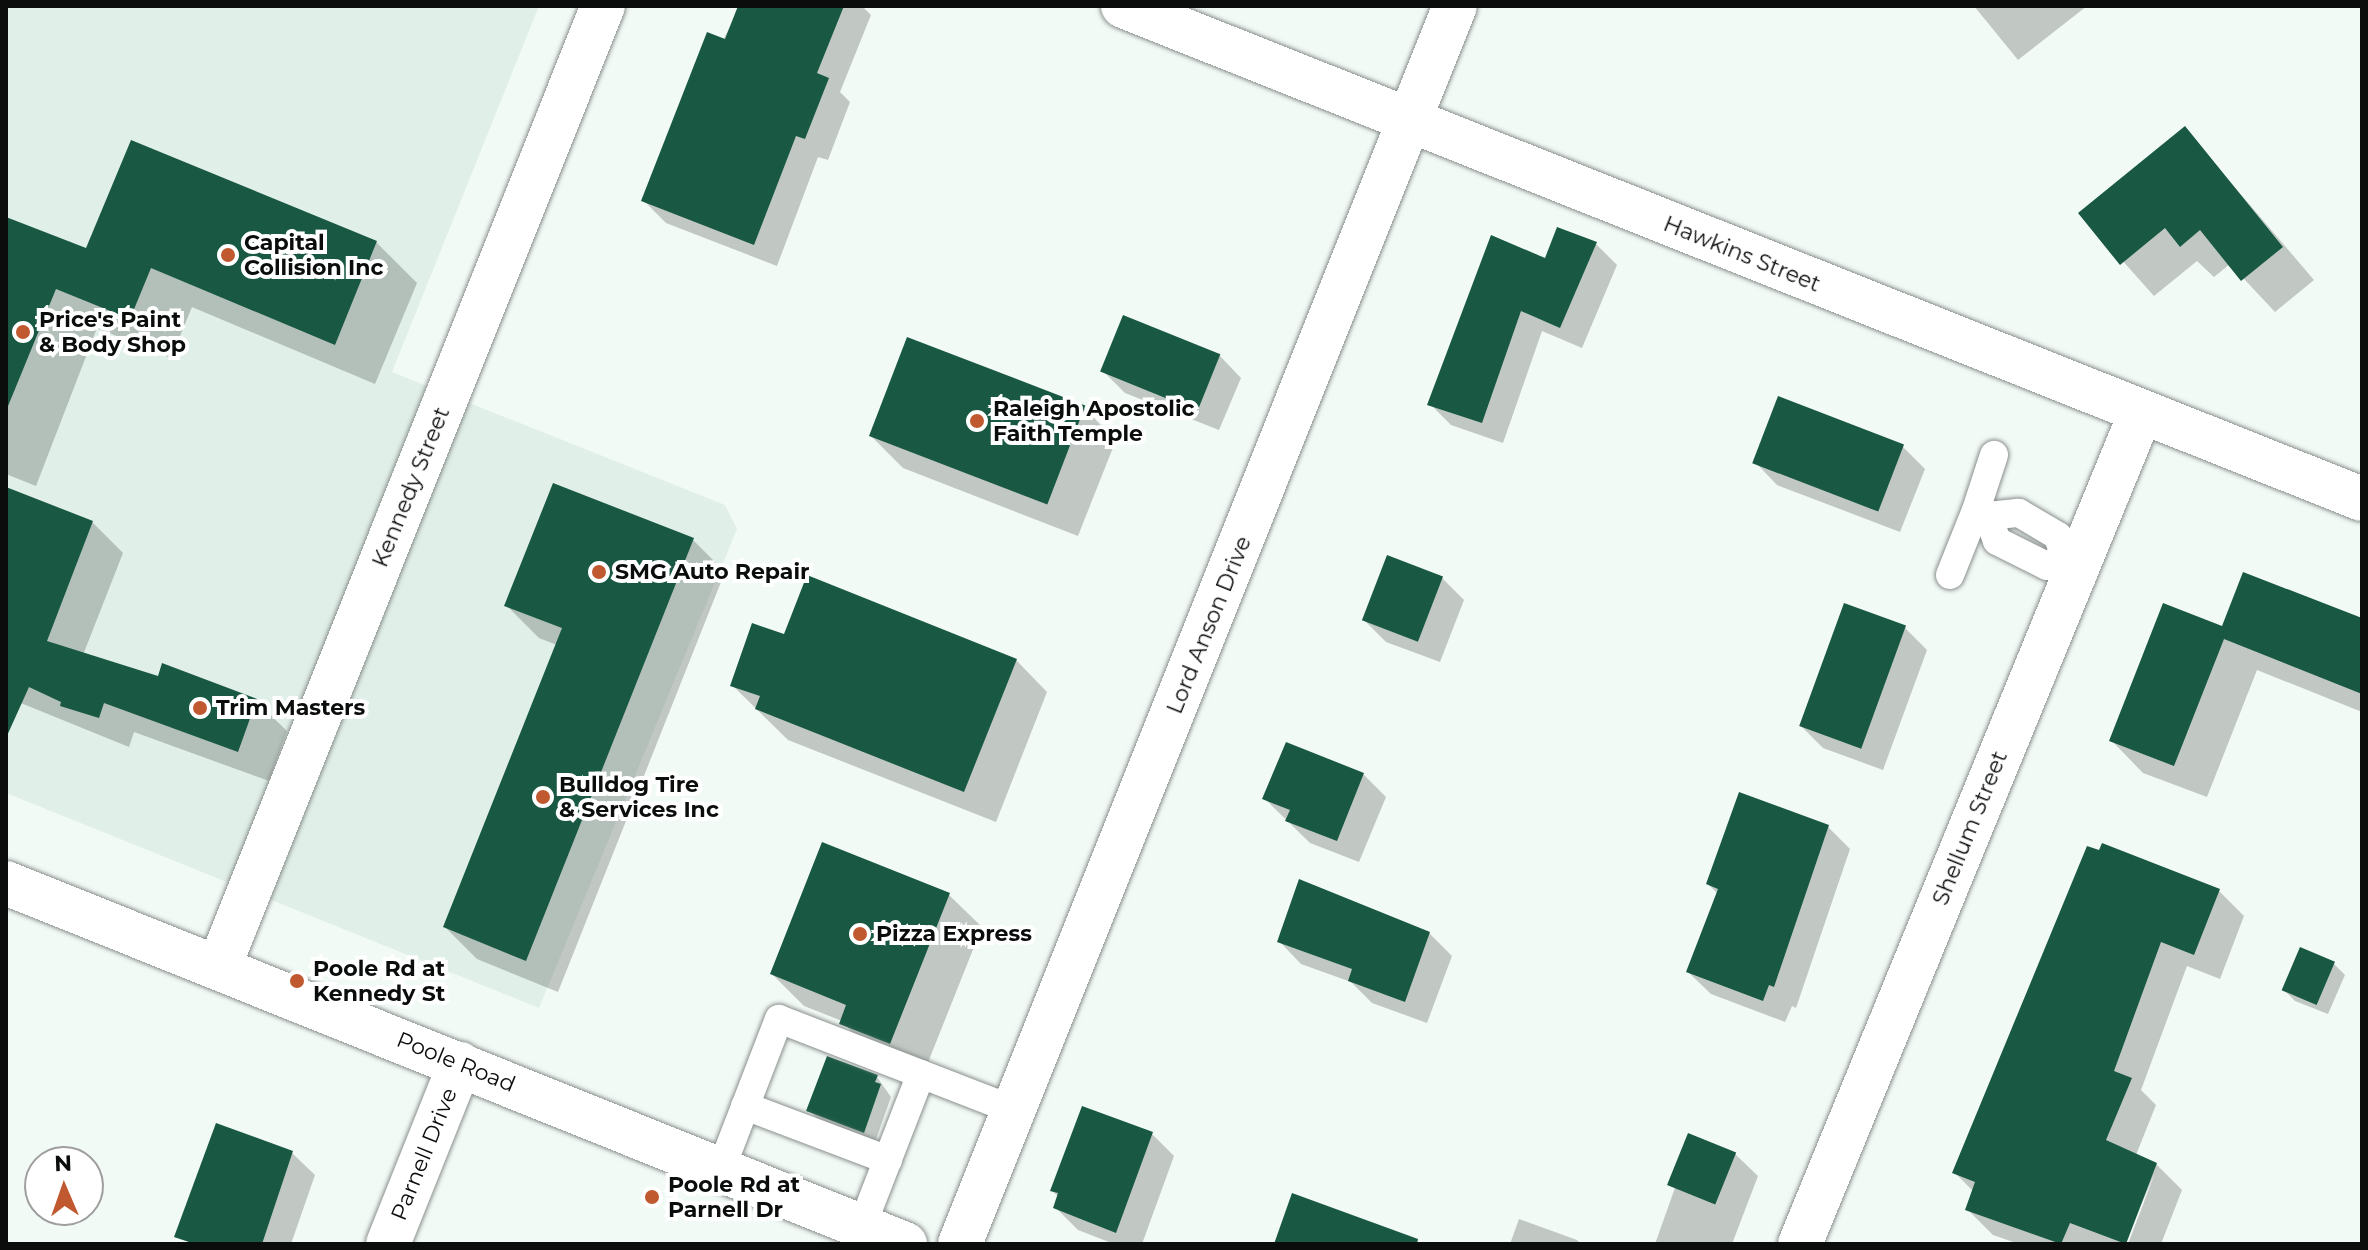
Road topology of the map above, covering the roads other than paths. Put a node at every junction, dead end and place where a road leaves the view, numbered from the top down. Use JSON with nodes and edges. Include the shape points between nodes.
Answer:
{"nodes":[{"id":1,"x":603,"y":6,"type":"edge"},
{"id":2,"x":1123,"y":6,"type":"edge"},
{"id":3,"x":1455,"y":6,"type":"edge"},
{"id":4,"x":1411,"y":122,"type":"junction"},
{"id":5,"x":2141,"y":412,"type":"junction"},
{"id":6,"x":1994,"y":455,"type":"dead end"},
{"id":7,"x":2362,"y":499,"type":"edge"},
{"id":8,"x":1982,"y":513,"type":"junction"},
{"id":9,"x":2071,"y":561,"type":"junction"},
{"id":10,"x":1950,"y":575,"type":"dead end"},
{"id":11,"x":6,"y":883,"type":"edge"},
{"id":12,"x":219,"y":967,"type":"junction"},
{"id":13,"x":460,"y":1064,"type":"junction"},
{"id":14,"x":921,"y":1074,"type":"junction"},
{"id":15,"x":745,"y":1106,"type":"junction"},
{"id":16,"x":1014,"y":1110,"type":"junction"},
{"id":17,"x":888,"y":1160,"type":"junction"},
{"id":18,"x":721,"y":1169,"type":"junction"},
{"id":19,"x":862,"y":1226,"type":"junction"},
{"id":20,"x":388,"y":1244,"type":"edge"},
{"id":21,"x":905,"y":1244,"type":"edge"},
{"id":22,"x":960,"y":1244,"type":"edge"},
{"id":23,"x":1800,"y":1244,"type":"edge"}],
"edges":[{"from":1,"to":12,"type":"street","name":"Kennedy Street"},
{"from":2,"to":4,"type":"street","name":"Hawkins Street"},
{"from":3,"to":4,"type":"street","name":"Lord Anson Drive"},
{"from":4,"to":5,"type":"street","name":"Hawkins Street"},
{"from":4,"to":16,"type":"street","name":"Lord Anson Drive"},
{"from":5,"to":7,"type":"street","name":"Hawkins Street"},
{"from":5,"to":9,"type":"street","name":"Shellum Street"},
{"from":6,"to":8,"type":"lane"},
{"from":8,"to":9,"type":"lane","via":[[2019,513],[2058,536]]},
{"from":8,"to":10,"type":"lane"},
{"from":9,"to":23,"type":"street","name":"Shellum Street"},
{"from":11,"to":12,"type":"street","name":"Poole Road"},
{"from":12,"to":13,"type":"street","name":"Poole Road"},
{"from":13,"to":18,"type":"street","name":"Poole Road"},
{"from":13,"to":20,"type":"street","name":"Parnell Drive"},
{"from":14,"to":15,"type":"lane","via":[[779,1019]]},
{"from":14,"to":16,"type":"lane"},
{"from":14,"to":17,"type":"lane"},
{"from":15,"to":17,"type":"lane"},
{"from":15,"to":18,"type":"lane"},
{"from":16,"to":22,"type":"street","name":"Lord Anson Drive"},
{"from":17,"to":19,"type":"lane"},
{"from":18,"to":19,"type":"street","name":"Poole Road"},
{"from":19,"to":21,"type":"street","name":"Poole Road"}]}
